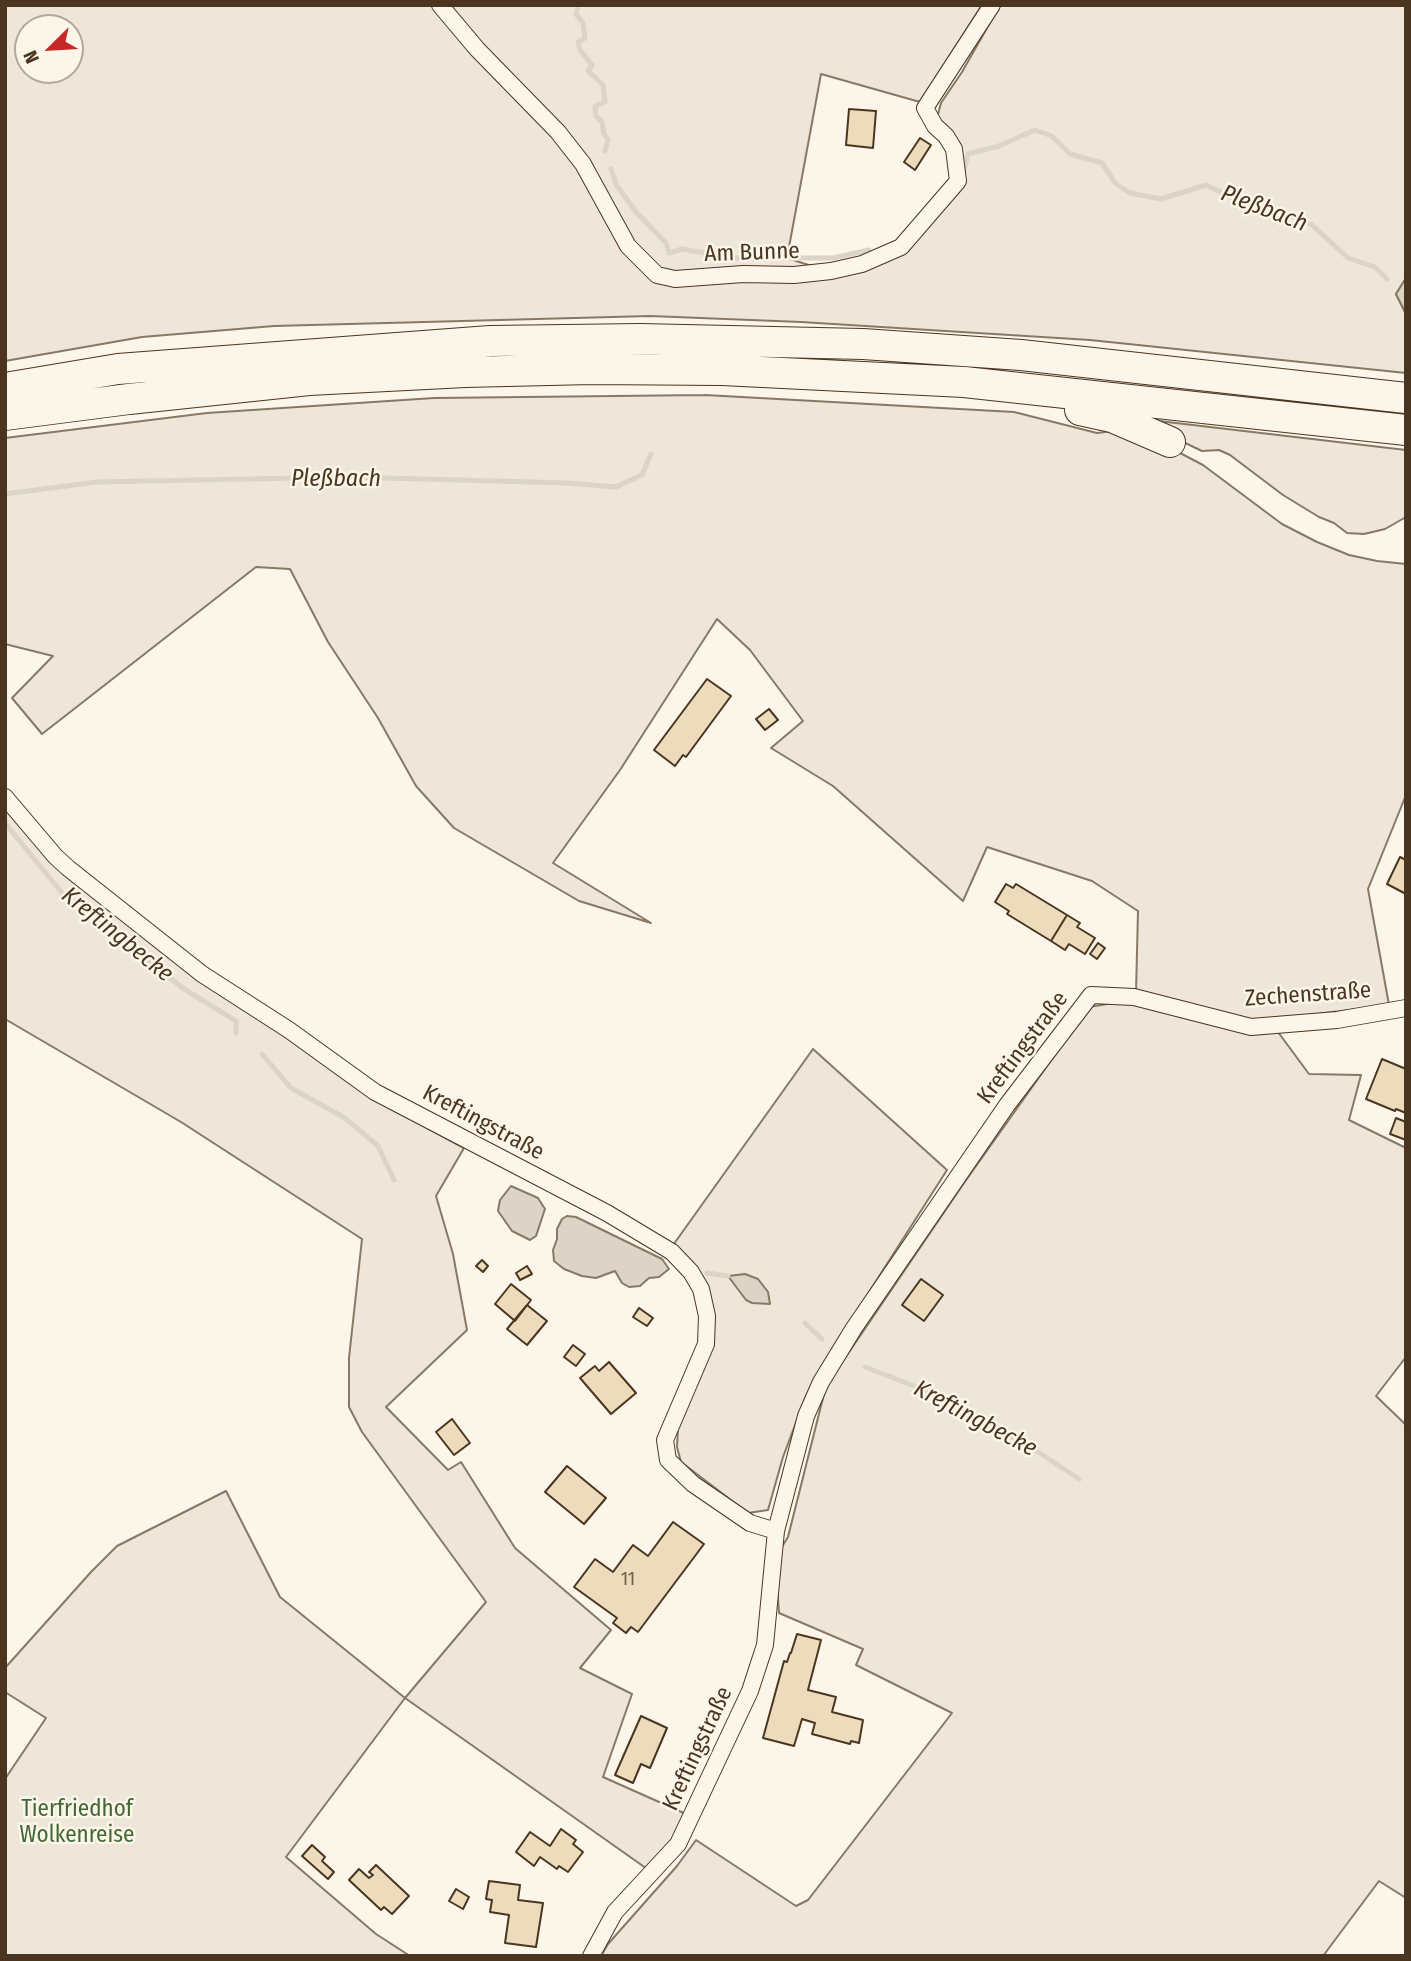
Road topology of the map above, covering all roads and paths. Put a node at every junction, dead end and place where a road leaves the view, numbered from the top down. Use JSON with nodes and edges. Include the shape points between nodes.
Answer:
{"nodes":[{"id":1,"x":440,"y":5,"type":"edge"},
{"id":2,"x":992,"y":5,"type":"edge"},
{"id":3,"x":964,"y":382,"type":"junction"},
{"id":4,"x":5,"y":388,"type":"edge"},
{"id":5,"x":1406,"y":398,"type":"edge"},
{"id":6,"x":5,"y":415,"type":"edge"},
{"id":7,"x":1406,"y":430,"type":"edge"},
{"id":8,"x":1170,"y":442,"type":"dead end"},
{"id":9,"x":5,"y":797,"type":"edge"},
{"id":10,"x":1091,"y":995,"type":"joint"},
{"id":11,"x":1406,"y":1008,"type":"edge"},
{"id":12,"x":776,"y":1531,"type":"junction"},
{"id":13,"x":591,"y":1956,"type":"edge"}],
"edges":[{"from":1,"to":2,"type":"street","name":"Am Bunne","via":[[583,164],[628,246],[657,275],[675,279],[831,271],[901,247],[958,181],[954,149],[925,107]]},
{"from":3,"to":6,"type":"highway","via":[[722,370],[466,372],[309,380]]},
{"from":3,"to":7,"type":"highway"},
{"from":3,"to":8,"type":"highway","via":[[1112,417]]},
{"from":4,"to":5,"type":"highway","via":[[118,369],[490,341],[640,339],[863,344],[1008,354]]},
{"from":9,"to":12,"type":"street","name":"Kreftingstraße","via":[[68,868],[202,974],[375,1092],[607,1213],[672,1252],[701,1289],[707,1316],[706,1344],[665,1440],[668,1460],[750,1522]]},
{"from":10,"to":11,"type":"street","name":"Zechenstraße","via":[[1134,997],[1251,1027],[1337,1020]]},
{"from":10,"to":12,"type":"street","name":"Kreftingstraße","via":[[992,1125],[821,1382],[806,1416]]},
{"from":12,"to":13,"type":"street","name":"Kreftingstraße","via":[[765,1645],[750,1691],[678,1844],[615,1912]]}]}
